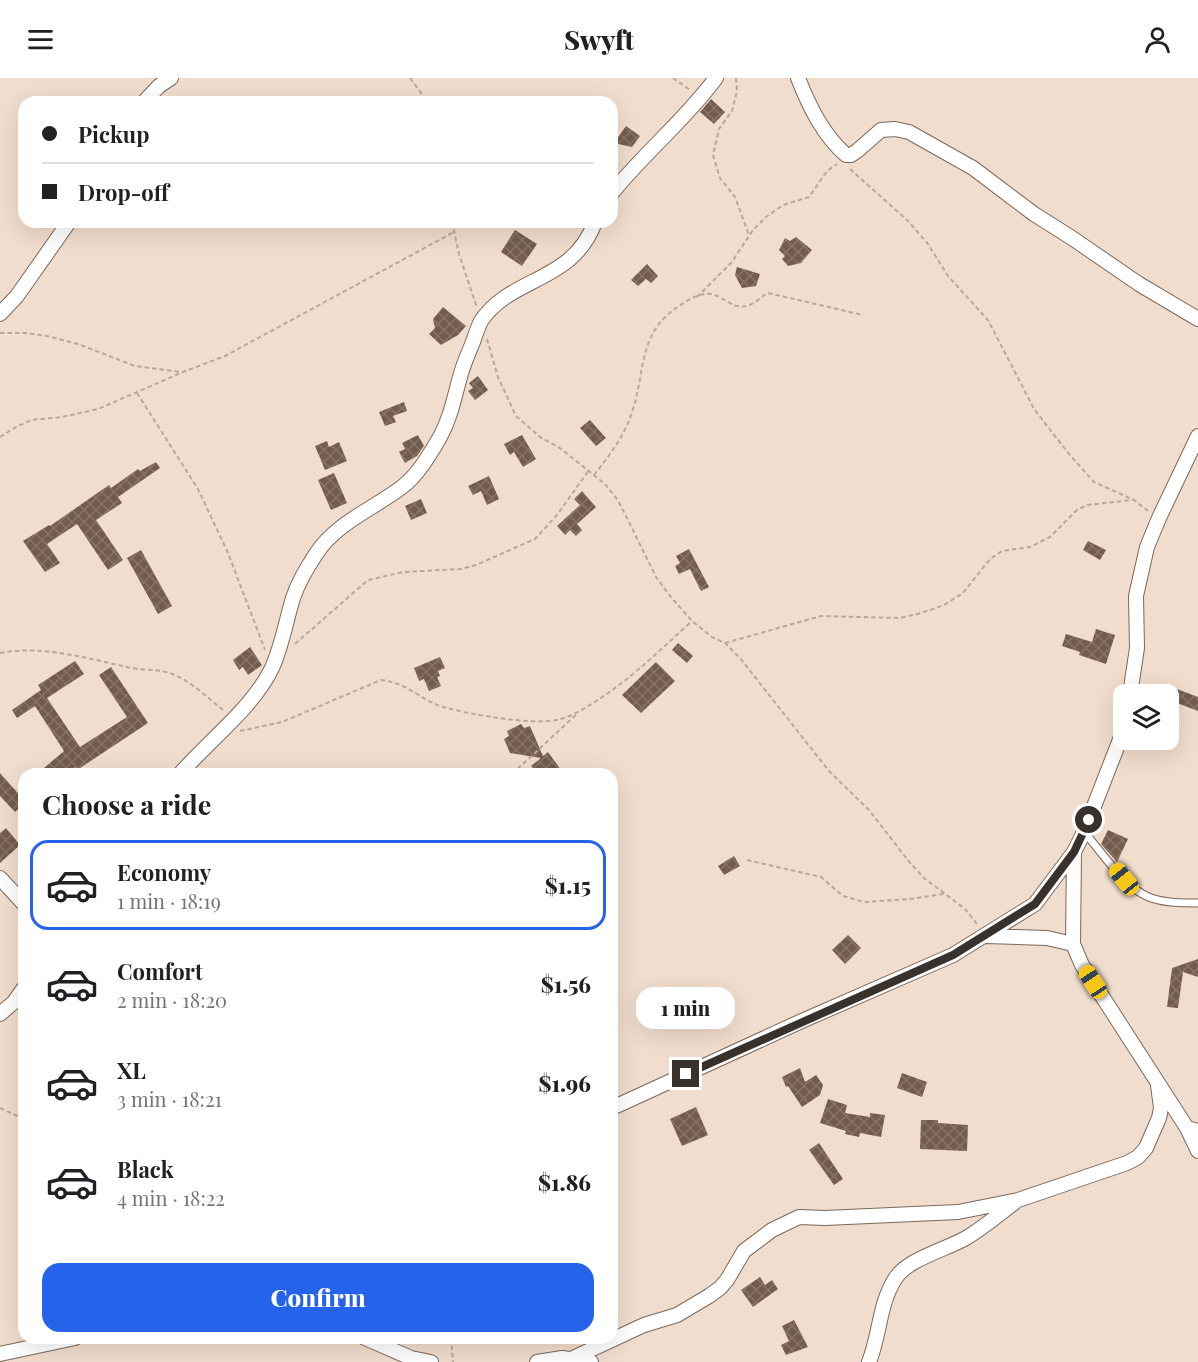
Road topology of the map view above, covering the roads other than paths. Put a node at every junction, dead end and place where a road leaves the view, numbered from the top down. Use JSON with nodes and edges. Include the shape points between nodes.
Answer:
{"nodes":[{"id":1,"x":171,"y":78,"type":"edge"},
{"id":2,"x":716,"y":78,"type":"edge"},
{"id":3,"x":798,"y":78,"type":"edge"},
{"id":4,"x":150,"y":96,"type":"edge"},
{"id":5,"x":618,"y":186,"type":"edge"},
{"id":6,"x":65,"y":228,"type":"edge"},
{"id":7,"x":592,"y":228,"type":"edge"},
{"id":8,"x":0,"y":314,"type":"edge"},
{"id":9,"x":1198,"y":320,"type":"edge"},
{"id":10,"x":1197,"y":441,"type":"edge"},
{"id":11,"x":1132,"y":684,"type":"edge"},
{"id":12,"x":1116,"y":750,"type":"edge"},
{"id":13,"x":186,"y":768,"type":"edge"},
{"id":14,"x":1084,"y":832,"type":"junction"},
{"id":15,"x":1074,"y":852,"type":"junction"},
{"id":16,"x":0,"y":878,"type":"edge"},
{"id":17,"x":18,"y":898,"type":"edge"},
{"id":18,"x":1198,"y":903,"type":"edge"},
{"id":19,"x":986,"y":936,"type":"junction"},
{"id":20,"x":1073,"y":944,"type":"junction"},
{"id":21,"x":18,"y":1005,"type":"edge"},
{"id":22,"x":0,"y":1014,"type":"edge"},
{"id":23,"x":1158,"y":1085,"type":"junction"},
{"id":24,"x":618,"y":1105,"type":"edge"},
{"id":25,"x":1193,"y":1130,"type":"edge"},
{"id":26,"x":1198,"y":1151,"type":"edge"},
{"id":27,"x":1018,"y":1200,"type":"junction"},
{"id":28,"x":618,"y":1337,"type":"edge"},
{"id":29,"x":47,"y":1344,"type":"edge"},
{"id":30,"x":379,"y":1344,"type":"edge"},
{"id":31,"x":603,"y":1344,"type":"edge"},
{"id":32,"x":0,"y":1354,"type":"edge"},
{"id":33,"x":573,"y":1358,"type":"junction"},
{"id":34,"x":431,"y":1362,"type":"edge"},
{"id":35,"x":537,"y":1362,"type":"edge"},
{"id":36,"x":591,"y":1362,"type":"edge"},
{"id":37,"x":869,"y":1362,"type":"edge"}],
"edges":[{"from":1,"to":4,"type":"street"},
{"from":2,"to":5,"type":"street"},
{"from":3,"to":9,"type":"street","via":[[820,123],[846,155],[857,151],[881,130],[909,132],[973,168],[1138,285]]},
{"from":6,"to":8,"type":"street"},
{"from":7,"to":13,"type":"street","via":[[568,262],[520,288],[481,322],[460,375],[453,410],[424,463],[404,485],[333,533],[316,554],[294,595],[272,667],[260,687]]},
{"from":10,"to":11,"type":"street","via":[[1147,547],[1136,596],[1137,648]]},
{"from":12,"to":14,"type":"street"},
{"from":14,"to":15,"type":"street"},
{"from":14,"to":18,"type":"lane","via":[[1137,891],[1151,898]]},
{"from":15,"to":19,"type":"street","via":[[1035,904]]},
{"from":15,"to":20,"type":"street"},
{"from":16,"to":17,"type":"street"},
{"from":19,"to":20,"type":"street","via":[[1047,938]]},
{"from":19,"to":24,"type":"street","via":[[953,955]]},
{"from":20,"to":23,"type":"street","via":[[1082,965]]},
{"from":21,"to":22,"type":"street"},
{"from":23,"to":25,"type":"street"},
{"from":23,"to":27,"type":"street","via":[[1159,1118],[1138,1157]]},
{"from":25,"to":26,"type":"street"},
{"from":27,"to":28,"type":"street","via":[[958,1212],[792,1219],[744,1251],[727,1280],[709,1296],[677,1315]]},
{"from":27,"to":37,"type":"street","via":[[980,1229],[907,1267],[896,1277],[889,1289]]},
{"from":29,"to":32,"type":"street"},
{"from":30,"to":34,"type":"street"},
{"from":31,"to":33,"type":"street"},
{"from":33,"to":35,"type":"street"},
{"from":33,"to":36,"type":"street"}]}
